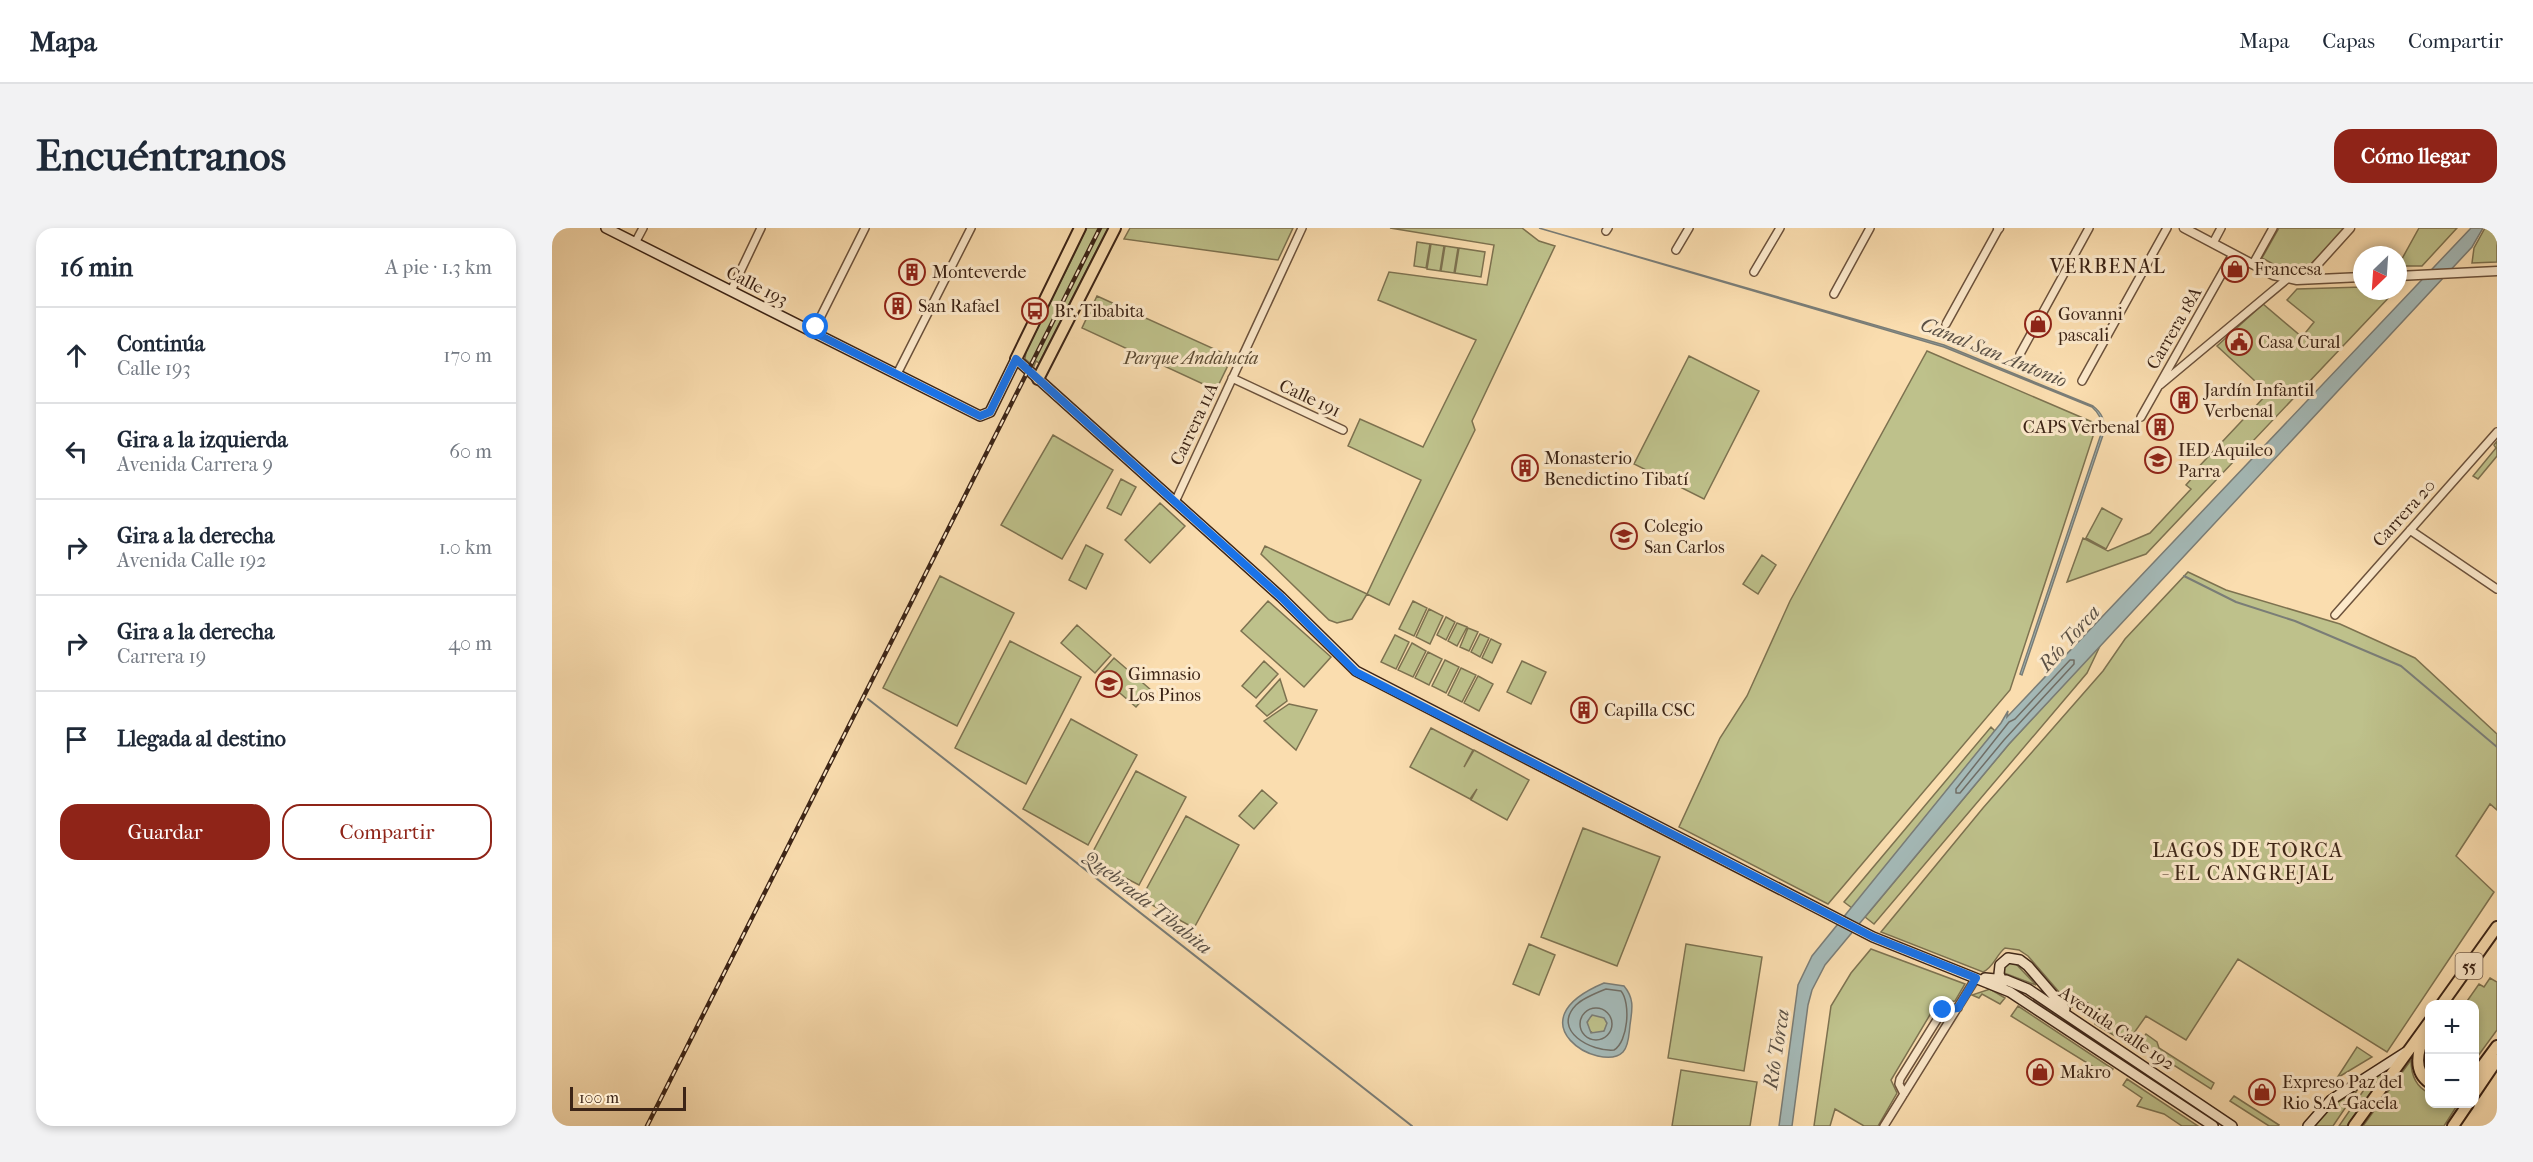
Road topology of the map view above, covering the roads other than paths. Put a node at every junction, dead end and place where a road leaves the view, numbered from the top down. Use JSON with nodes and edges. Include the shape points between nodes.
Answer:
{"nodes":[{"id":1,"x":606,"y":228,"type":"edge"},
{"id":2,"x":643,"y":228,"type":"edge"},
{"id":3,"x":761,"y":228,"type":"edge"},
{"id":4,"x":865,"y":228,"type":"edge"},
{"id":5,"x":971,"y":228,"type":"edge"},
{"id":6,"x":1080,"y":228,"type":"edge"},
{"id":7,"x":1115,"y":228,"type":"edge"},
{"id":8,"x":1302,"y":228,"type":"edge"},
{"id":9,"x":1689,"y":228,"type":"edge"},
{"id":10,"x":1780,"y":228,"type":"edge"},
{"id":11,"x":1870,"y":228,"type":"edge"},
{"id":12,"x":1999,"y":228,"type":"edge"},
{"id":13,"x":2089,"y":228,"type":"edge"},
{"id":14,"x":2167,"y":228,"type":"edge"},
{"id":15,"x":2185,"y":228,"type":"edge"},
{"id":16,"x":2221,"y":228,"type":"edge"},
{"id":17,"x":2273,"y":228,"type":"edge"},
{"id":18,"x":2350,"y":228,"type":"edge"},
{"id":19,"x":635,"y":243,"type":"junction"},
{"id":20,"x":2213,"y":243,"type":"junction"},
{"id":21,"x":1676,"y":250,"type":"dead end"},
{"id":22,"x":2233,"y":254,"type":"junction"},
{"id":23,"x":2320,"y":261,"type":"junction"},
{"id":24,"x":2253,"y":264,"type":"junction"},
{"id":25,"x":2497,"y":271,"type":"edge"},
{"id":26,"x":1754,"y":272,"type":"dead end"},
{"id":27,"x":2407,"y":276,"type":"edge"},
{"id":28,"x":2353,"y":277,"type":"edge"},
{"id":29,"x":2325,"y":278,"type":"junction"},
{"id":30,"x":2287,"y":279,"type":"junction"},
{"id":31,"x":2304,"y":279,"type":"junction"},
{"id":32,"x":731,"y":291,"type":"junction"},
{"id":33,"x":1834,"y":294,"type":"dead end"},
{"id":34,"x":1946,"y":324,"type":"dead end"},
{"id":35,"x":813,"y":332,"type":"junction"},
{"id":36,"x":2020,"y":354,"type":"dead end"},
{"id":37,"x":1016,"y":359,"type":"junction"},
{"id":38,"x":897,"y":374,"type":"junction"},
{"id":39,"x":1232,"y":378,"type":"junction"},
{"id":40,"x":1038,"y":379,"type":"junction"},
{"id":41,"x":2082,"y":381,"type":"dead end"},
{"id":42,"x":2156,"y":389,"type":"junction"},
{"id":43,"x":2141,"y":417,"type":"dead end"},
{"id":44,"x":1343,"y":430,"type":"dead end"},
{"id":45,"x":2497,"y":432,"type":"edge"},
{"id":46,"x":1175,"y":502,"type":"junction"},
{"id":47,"x":2410,"y":530,"type":"junction"},
{"id":48,"x":2497,"y":589,"type":"edge"},
{"id":49,"x":2335,"y":615,"type":"dead end"},
{"id":50,"x":2497,"y":927,"type":"edge"},
{"id":51,"x":1976,"y":978,"type":"junction"},
{"id":52,"x":2000,"y":979,"type":"junction"},
{"id":53,"x":2010,"y":992,"type":"junction"},
{"id":54,"x":2446,"y":1000,"type":"edge"},
{"id":55,"x":1958,"y":1008,"type":"junction"},
{"id":56,"x":2073,"y":1017,"type":"junction"},
{"id":57,"x":2425,"y":1029,"type":"edge"},
{"id":58,"x":2425,"y":1036,"type":"edge"},
{"id":59,"x":2497,"y":1046,"type":"edge"},
{"id":60,"x":2408,"y":1051,"type":"junction"},
{"id":61,"x":2127,"y":1053,"type":"junction"},
{"id":62,"x":2497,"y":1060,"type":"edge"},
{"id":63,"x":2119,"y":1063,"type":"junction"},
{"id":64,"x":2479,"y":1071,"type":"edge"},
{"id":65,"x":2425,"y":1077,"type":"edge"},
{"id":66,"x":2479,"y":1088,"type":"edge"},
{"id":67,"x":1904,"y":1094,"type":"junction"},
{"id":68,"x":2465,"y":1108,"type":"edge"},
{"id":69,"x":1884,"y":1126,"type":"edge"},
{"id":70,"x":2212,"y":1126,"type":"edge"},
{"id":71,"x":2232,"y":1126,"type":"edge"},
{"id":72,"x":2308,"y":1126,"type":"edge"},
{"id":73,"x":2354,"y":1126,"type":"edge"},
{"id":74,"x":2453,"y":1126,"type":"edge"}],
"edges":[{"from":1,"to":19,"type":"main road","name":"Calle 193"},
{"from":2,"to":19,"type":"street"},
{"from":3,"to":32,"type":"street"},
{"from":4,"to":35,"type":"street"},
{"from":5,"to":38,"type":"street"},
{"from":6,"to":37,"type":"main road"},
{"from":7,"to":40,"type":"main road"},
{"from":8,"to":39,"type":"street","name":"Carrera 11A"},
{"from":9,"to":21,"type":"street"},
{"from":10,"to":26,"type":"street"},
{"from":11,"to":33,"type":"street"},
{"from":12,"to":34,"type":"street"},
{"from":13,"to":36,"type":"street"},
{"from":14,"to":41,"type":"street"},
{"from":15,"to":20,"type":"street"},
{"from":16,"to":20,"type":"street"},
{"from":17,"to":24,"type":"street"},
{"from":18,"to":23,"type":"street"},
{"from":19,"to":32,"type":"main road","name":"Calle 193"},
{"from":20,"to":22,"type":"street"},
{"from":22,"to":24,"type":"street"},
{"from":22,"to":42,"type":"street","name":"Carrera 18A"},
{"from":23,"to":29,"type":"street","via":[[2318,271]]},
{"from":23,"to":31,"type":"street"},
{"from":24,"to":30,"type":"street"},
{"from":25,"to":27,"type":"street"},
{"from":28,"to":29,"type":"street"},
{"from":29,"to":31,"type":"street"},
{"from":30,"to":31,"type":"street"},
{"from":30,"to":42,"type":"street"},
{"from":32,"to":35,"type":"main road","name":"Calle 193"},
{"from":35,"to":38,"type":"main road","name":"Calle 193"},
{"from":37,"to":38,"type":"main road","name":"Calle 193","via":[[990,412],[980,416]]},
{"from":37,"to":40,"type":"main road","name":"Avenida Calle 192"},
{"from":39,"to":44,"type":"street","name":"Calle 191"},
{"from":39,"to":46,"type":"street","name":"Carrera 11A"},
{"from":40,"to":46,"type":"main road","name":"Avenida Calle 192"},
{"from":42,"to":43,"type":"street","name":"Carrera 18A"},
{"from":45,"to":47,"type":"street","name":"Carrera 20"},
{"from":46,"to":51,"type":"main road","name":"Avenida Calle 192","via":[[1356,672],[1860,931]]},
{"from":47,"to":48,"type":"street"},
{"from":47,"to":49,"type":"street","name":"Carrera 20"},
{"from":50,"to":54,"type":"main road","number":"55"},
{"from":51,"to":52,"type":"main road","name":"Avenida Calle 192"},
{"from":51,"to":53,"type":"main road","name":"Avenida Calle 192"},
{"from":51,"to":55,"type":"street"},
{"from":52,"to":53,"type":"main road"},
{"from":52,"to":56,"type":"main road","name":"Avenida Calle 192","via":[[2022,985]]},
{"from":52,"to":56,"type":"main road","via":[[1998,969],[2004,960],[2020,960]]},
{"from":53,"to":63,"type":"main road","name":"Avenida Calle 192"},
{"from":55,"to":67,"type":"street"},
{"from":55,"to":67,"type":"street","via":[[1943,1010],[1905,1069],[1899,1082]]},
{"from":56,"to":61,"type":"main road","name":"Avenida Calle 192"},
{"from":57,"to":60,"type":"main road"},
{"from":58,"to":65,"type":"main road","via":[[2418,1055]]},
{"from":59,"to":64,"type":"main road"},
{"from":60,"to":72,"type":"main road","via":[[2331,1100]]},
{"from":60,"to":73,"type":"main road"},
{"from":61,"to":63,"type":"main road"},
{"from":61,"to":71,"type":"main road","name":"Avenida Calle 192"},
{"from":62,"to":66,"type":"main road"},
{"from":63,"to":70,"type":"main road","name":"Avenida Calle 192"},
{"from":67,"to":69,"type":"street"},
{"from":68,"to":74,"type":"main road"}]}
